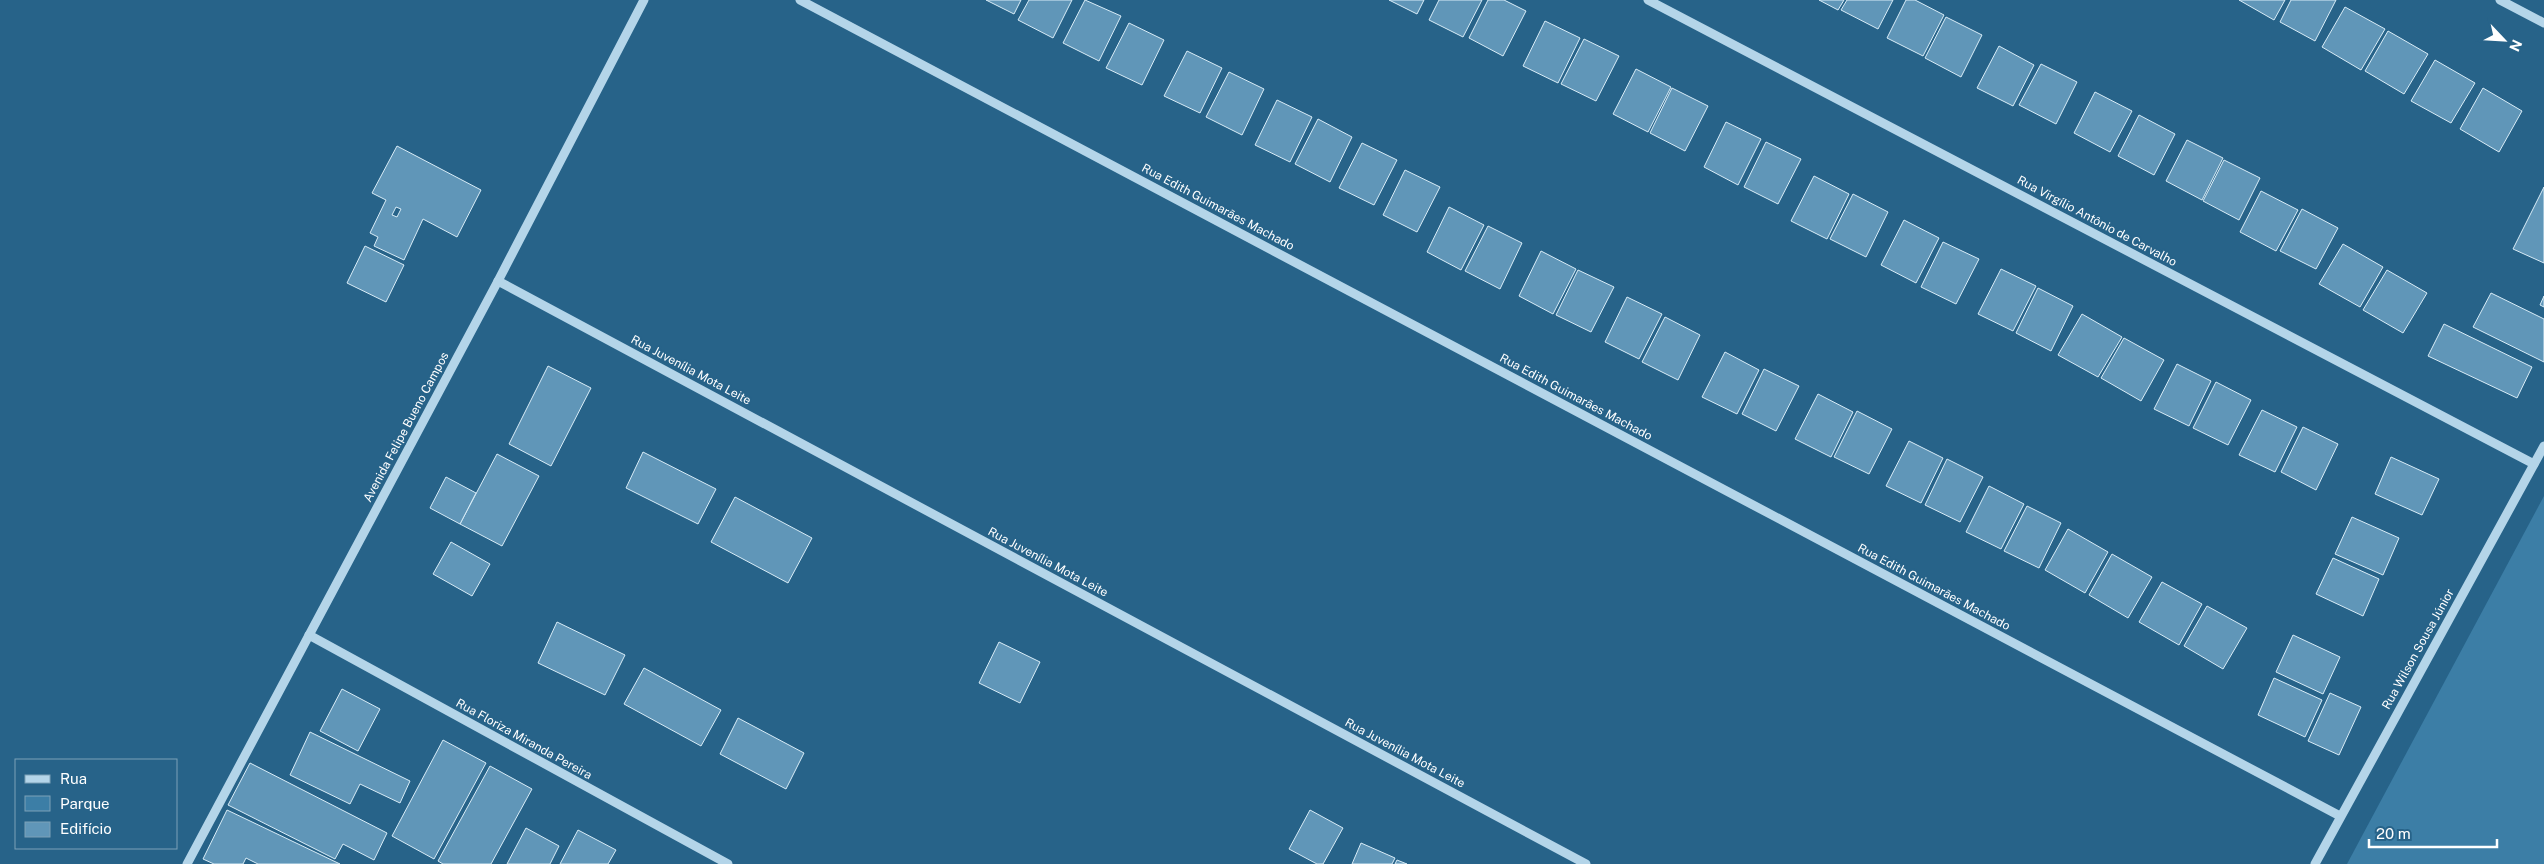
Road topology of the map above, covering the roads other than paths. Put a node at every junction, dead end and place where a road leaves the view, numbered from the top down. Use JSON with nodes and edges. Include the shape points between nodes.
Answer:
{"nodes":[{"id":1,"x":644,"y":0,"type":"edge"},
{"id":2,"x":800,"y":0,"type":"edge"},
{"id":3,"x":1648,"y":0,"type":"edge"},
{"id":4,"x":2500,"y":0,"type":"edge"},
{"id":5,"x":2544,"y":23,"type":"edge"},
{"id":6,"x":498,"y":281,"type":"junction"},
{"id":7,"x":2544,"y":446,"type":"edge"},
{"id":8,"x":2534,"y":464,"type":"junction"},
{"id":9,"x":309,"y":635,"type":"junction"},
{"id":10,"x":2340,"y":816,"type":"junction"},
{"id":11,"x":187,"y":864,"type":"edge"},
{"id":12,"x":728,"y":864,"type":"edge"},
{"id":13,"x":1586,"y":864,"type":"edge"},
{"id":14,"x":2315,"y":864,"type":"edge"}],
"edges":[{"from":1,"to":6,"type":"street","name":"Avenida Felipe Bueno Campos"},
{"from":2,"to":10,"type":"street","name":"Rua Edith Guimarães Machado"},
{"from":3,"to":8,"type":"street","name":"Rua Virgílio Antônio de Carvalho"},
{"from":4,"to":5,"type":"street"},
{"from":6,"to":9,"type":"street","name":"Avenida Felipe Bueno Campos"},
{"from":6,"to":13,"type":"street","name":"Rua Juvenília Mota Leite"},
{"from":7,"to":8,"type":"street","name":"Rua Wilson Sousa Júnior"},
{"from":8,"to":10,"type":"street","name":"Rua Wilson Sousa Júnior"},
{"from":9,"to":11,"type":"street","name":"Avenida Felipe Bueno Campos"},
{"from":9,"to":12,"type":"street","name":"Rua Floriza Miranda Pereira"},
{"from":10,"to":14,"type":"street","name":"Rua Wilson Sousa Júnior"}]}
